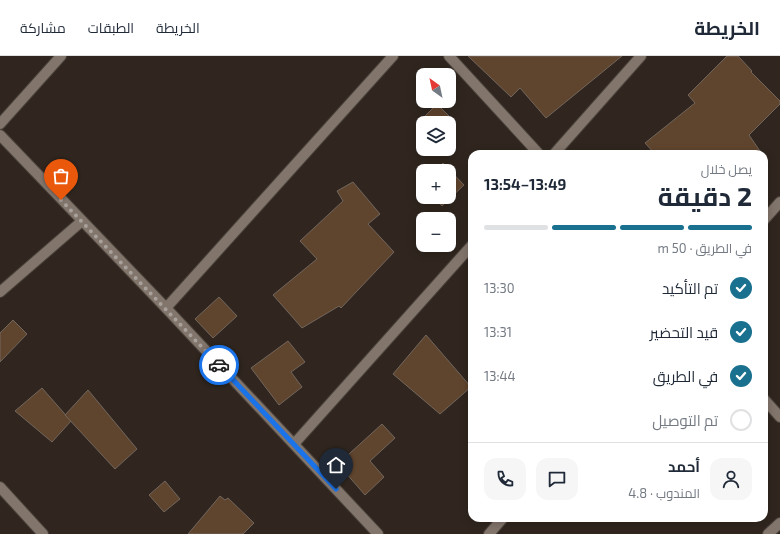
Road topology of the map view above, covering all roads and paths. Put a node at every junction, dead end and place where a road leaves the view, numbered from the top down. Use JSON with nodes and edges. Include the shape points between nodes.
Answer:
{"nodes":[{"id":1,"x":61,"y":56,"type":"edge"},
{"id":2,"x":393,"y":56,"type":"edge"},
{"id":3,"x":449,"y":56,"type":"edge"},
{"id":4,"x":641,"y":56,"type":"edge"},
{"id":5,"x":0,"y":124,"type":"edge"},
{"id":6,"x":0,"y":135,"type":"edge"},
{"id":7,"x":535,"y":150,"type":"edge"},
{"id":8,"x":558,"y":150,"type":"edge"},
{"id":9,"x":780,"y":202,"type":"edge"},
{"id":10,"x":768,"y":216,"type":"edge"},
{"id":11,"x":82,"y":221,"type":"junction"},
{"id":12,"x":468,"y":249,"type":"edge"},
{"id":13,"x":0,"y":292,"type":"edge"},
{"id":14,"x":166,"y":308,"type":"junction"},
{"id":15,"x":768,"y":404,"type":"edge"},
{"id":16,"x":780,"y":417,"type":"edge"},
{"id":17,"x":294,"y":444,"type":"junction"},
{"id":18,"x":0,"y":487,"type":"edge"},
{"id":19,"x":500,"y":522,"type":"edge"},
{"id":20,"x":780,"y":523,"type":"edge"},
{"id":21,"x":42,"y":534,"type":"edge"},
{"id":22,"x":378,"y":534,"type":"edge"},
{"id":23,"x":489,"y":534,"type":"edge"},
{"id":24,"x":768,"y":534,"type":"edge"}],
"edges":[{"from":1,"to":5,"type":"street"},
{"from":2,"to":14,"type":"street"},
{"from":3,"to":7,"type":"street"},
{"from":4,"to":8,"type":"street"},
{"from":6,"to":11,"type":"street"},
{"from":9,"to":10,"type":"street"},
{"from":11,"to":13,"type":"street"},
{"from":11,"to":14,"type":"street"},
{"from":12,"to":17,"type":"street"},
{"from":14,"to":17,"type":"street"},
{"from":15,"to":16,"type":"street"},
{"from":17,"to":22,"type":"street"},
{"from":18,"to":21,"type":"street"},
{"from":19,"to":23,"type":"street"},
{"from":20,"to":24,"type":"street"}]}
